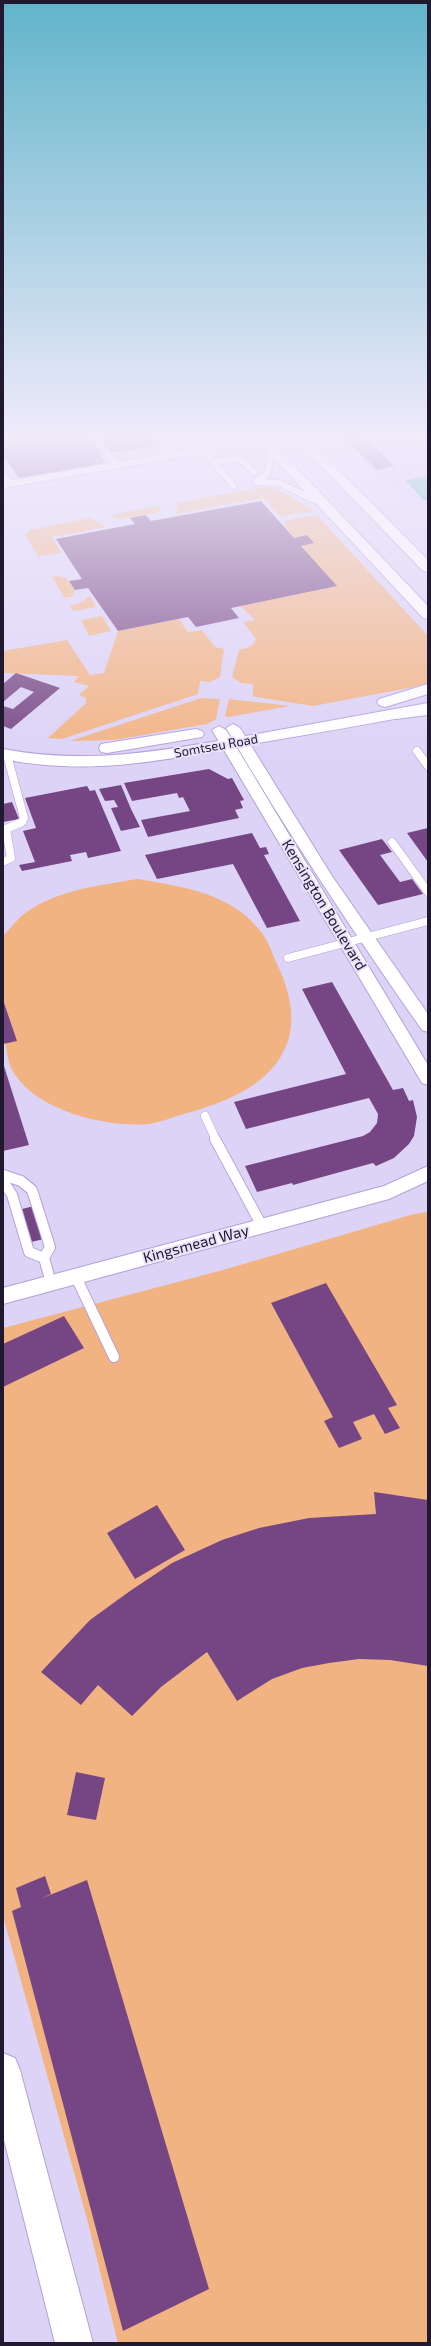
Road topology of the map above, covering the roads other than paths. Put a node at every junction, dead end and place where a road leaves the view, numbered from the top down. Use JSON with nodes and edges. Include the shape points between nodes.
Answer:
{"nodes":[{"id":1,"x":366,"y":548,"type":"edge"},
{"id":2,"x":409,"y":548,"type":"edge"},
{"id":3,"x":428,"y":568,"type":"edge"},
{"id":4,"x":428,"y":615,"type":"edge"},
{"id":5,"x":428,"y":689,"type":"edge"},
{"id":6,"x":428,"y":694,"type":"edge"},
{"id":7,"x":390,"y":708,"type":"junction"},
{"id":8,"x":428,"y":709,"type":"edge"},
{"id":9,"x":230,"y":736,"type":"junction"},
{"id":10,"x":3,"y":739,"type":"edge"},
{"id":11,"x":417,"y":751,"type":"dead end"},
{"id":12,"x":5,"y":755,"type":"edge"},
{"id":13,"x":428,"y":766,"type":"edge"},
{"id":14,"x":392,"y":842,"type":"dead end"},
{"id":15,"x":3,"y":862,"type":"edge"},
{"id":16,"x":428,"y":892,"type":"edge"},
{"id":17,"x":428,"y":921,"type":"edge"},
{"id":18,"x":365,"y":937,"type":"junction"},
{"id":19,"x":346,"y":942,"type":"junction"},
{"id":20,"x":288,"y":958,"type":"dead end"},
{"id":21,"x":428,"y":1026,"type":"edge"},
{"id":22,"x":428,"y":1079,"type":"edge"},
{"id":23,"x":205,"y":1116,"type":"dead end"},
{"id":24,"x":428,"y":1173,"type":"edge"},
{"id":25,"x":3,"y":1175,"type":"edge"},
{"id":26,"x":3,"y":1181,"type":"edge"},
{"id":27,"x":428,"y":1189,"type":"edge"},
{"id":28,"x":389,"y":1192,"type":"junction"},
{"id":29,"x":262,"y":1226,"type":"junction"},
{"id":30,"x":44,"y":1258,"type":"junction"},
{"id":31,"x":76,"y":1277,"type":"junction"},
{"id":32,"x":51,"y":1283,"type":"junction"},
{"id":33,"x":3,"y":1296,"type":"edge"},
{"id":34,"x":114,"y":1358,"type":"dead end"},
{"id":35,"x":3,"y":2070,"type":"edge"},
{"id":36,"x":74,"y":2343,"type":"edge"}],
"edges":[{"from":1,"to":4,"type":"main road"},
{"from":2,"to":3,"type":"main road"},
{"from":5,"to":7,"type":"main road"},
{"from":6,"to":7,"type":"main road","name":"Somtseu Road"},
{"from":7,"to":8,"type":"main road","name":"Somtseu Road"},
{"from":7,"to":9,"type":"main road","name":"Somtseu Road"},
{"from":9,"to":10,"type":"main road","name":"Somtseu Road","via":[[77,750],[48,748]]},
{"from":9,"to":12,"type":"main road","name":"Somtseu Road","via":[[145,759],[86,764]]},
{"from":9,"to":18,"type":"street","name":"Kensington Boulevard"},
{"from":9,"to":19,"type":"street","name":"Kensington Boulevard"},
{"from":11,"to":13,"type":"lane"},
{"from":12,"to":15,"type":"lane","via":[[24,818],[22,822],[6,829],[11,858]]},
{"from":14,"to":16,"type":"lane"},
{"from":17,"to":18,"type":"lane"},
{"from":18,"to":19,"type":"lane"},
{"from":18,"to":21,"type":"street","name":"Kensington Boulevard"},
{"from":19,"to":20,"type":"lane"},
{"from":19,"to":22,"type":"street","name":"Kensington Boulevard"},
{"from":23,"to":29,"type":"lane","via":[[224,1158]]},
{"from":24,"to":28,"type":"street","name":"Kingsmead Way"},
{"from":25,"to":30,"type":"lane","via":[[21,1181],[32,1190],[50,1247]]},
{"from":26,"to":30,"type":"lane","via":[[12,1194],[29,1252]]},
{"from":27,"to":28,"type":"street","name":"Kingsmead Way"},
{"from":28,"to":29,"type":"street","name":"Kingsmead Way"},
{"from":29,"to":31,"type":"street","name":"Kingsmead Way"},
{"from":30,"to":32,"type":"lane"},
{"from":31,"to":32,"type":"street","name":"Kingsmead Way"},
{"from":31,"to":34,"type":"lane"},
{"from":32,"to":33,"type":"street","name":"Kingsmead Way"},
{"from":35,"to":36,"type":"main road"}]}
